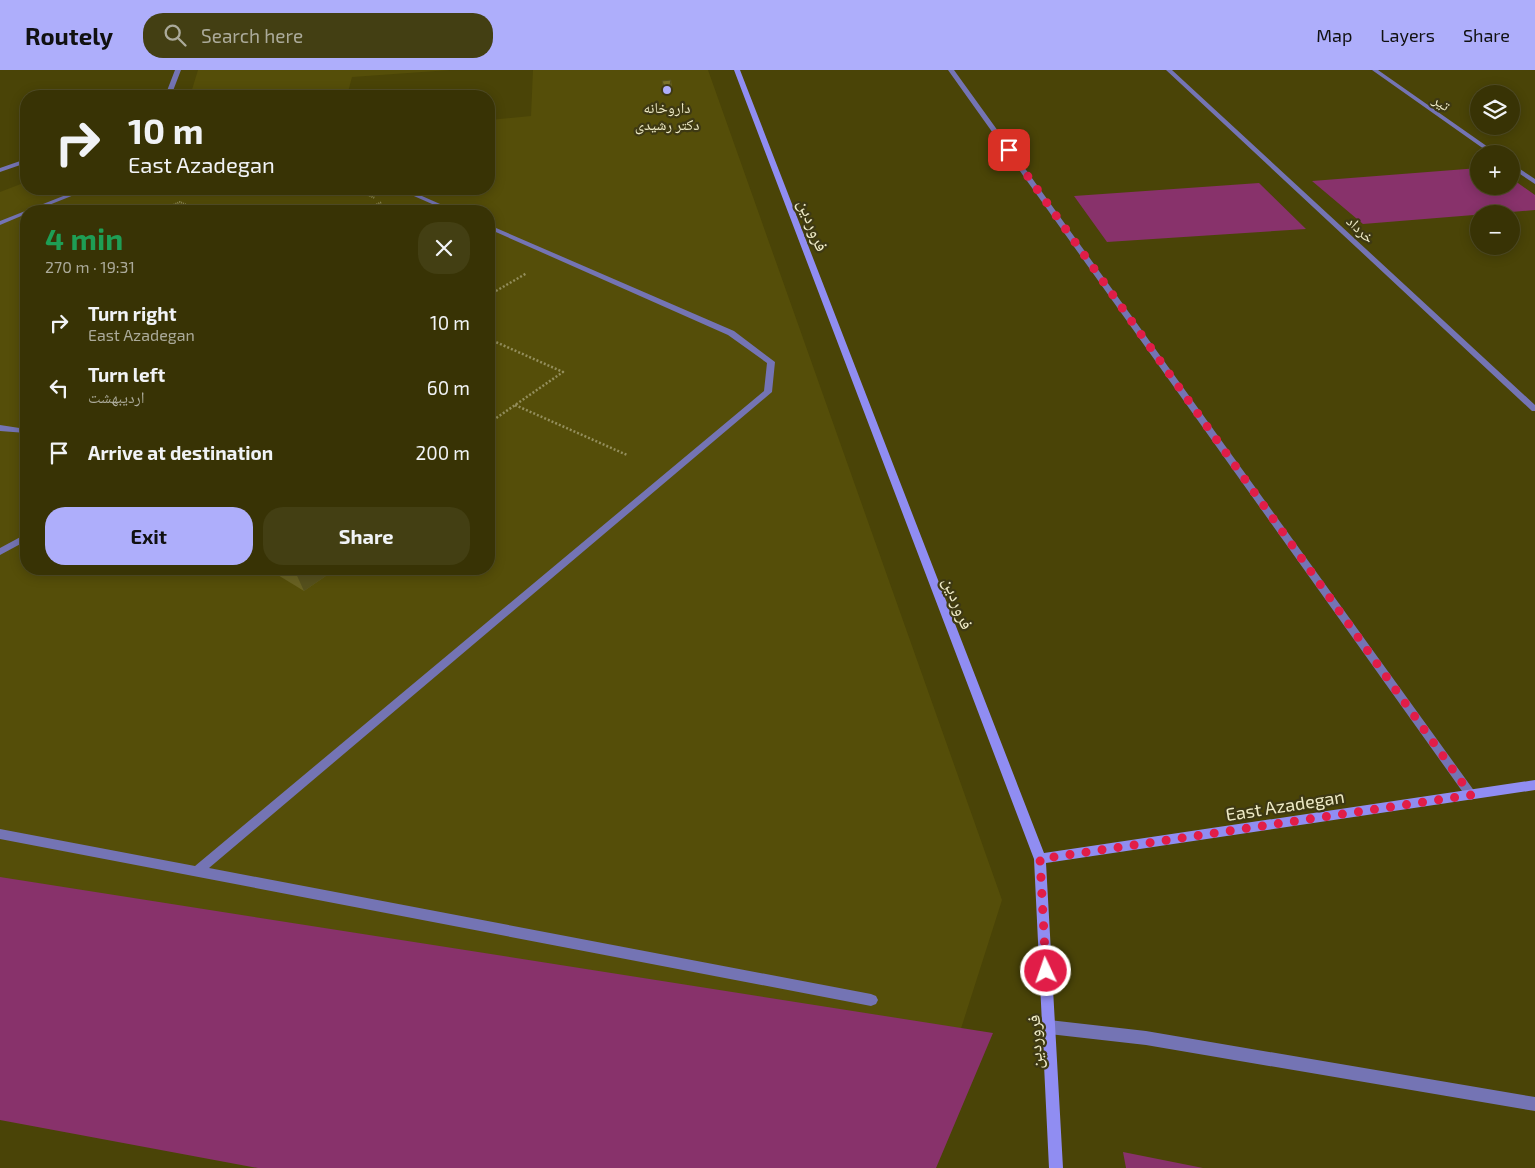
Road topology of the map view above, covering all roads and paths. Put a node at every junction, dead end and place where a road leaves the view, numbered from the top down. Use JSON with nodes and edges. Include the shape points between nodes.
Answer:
{"nodes":[{"id":1,"x":178,"y":70,"type":"edge"},
{"id":2,"x":737,"y":70,"type":"edge"},
{"id":3,"x":951,"y":70,"type":"edge"},
{"id":4,"x":1169,"y":70,"type":"edge"},
{"id":5,"x":1375,"y":70,"type":"edge"},
{"id":6,"x":170,"y":90,"type":"edge"},
{"id":7,"x":1482,"y":145,"type":"edge"},
{"id":8,"x":20,"y":163,"type":"edge"},
{"id":9,"x":0,"y":170,"type":"edge"},
{"id":10,"x":1520,"y":171,"type":"edge"},
{"id":11,"x":1535,"y":182,"type":"edge"},
{"id":12,"x":71,"y":195,"type":"edge"},
{"id":13,"x":415,"y":195,"type":"edge"},
{"id":14,"x":45,"y":205,"type":"edge"},
{"id":15,"x":173,"y":205,"type":"edge"},
{"id":16,"x":187,"y":205,"type":"edge"},
{"id":17,"x":439,"y":205,"type":"edge"},
{"id":18,"x":20,"y":215,"type":"edge"},
{"id":19,"x":0,"y":222,"type":"edge"},
{"id":20,"x":495,"y":230,"type":"edge"},
{"id":21,"x":556,"y":257,"type":"junction"},
{"id":22,"x":495,"y":292,"type":"edge"},
{"id":23,"x":495,"y":342,"type":"edge"},
{"id":24,"x":515,"y":405,"type":"junction"},
{"id":25,"x":1535,"y":409,"type":"edge"},
{"id":26,"x":495,"y":419,"type":"edge"},
{"id":27,"x":0,"y":428,"type":"edge"},
{"id":28,"x":20,"y":430,"type":"edge"},
{"id":29,"x":627,"y":455,"type":"dead end"},
{"id":30,"x":20,"y":540,"type":"edge"},
{"id":31,"x":0,"y":552,"type":"edge"},
{"id":32,"x":1535,"y":785,"type":"edge"},
{"id":33,"x":1471,"y":795,"type":"junction"},
{"id":34,"x":0,"y":834,"type":"edge"},
{"id":35,"x":1040,"y":859,"type":"junction"},
{"id":36,"x":197,"y":871,"type":"junction"},
{"id":37,"x":871,"y":1000,"type":"dead end"},
{"id":38,"x":1049,"y":1027,"type":"junction"},
{"id":39,"x":1535,"y":1104,"type":"edge"},
{"id":40,"x":1056,"y":1168,"type":"edge"}],
"edges":[{"from":1,"to":6,"type":"street"},
{"from":2,"to":35,"type":"street","name":"فروردین"},
{"from":3,"to":33,"type":"street"},
{"from":4,"to":25,"type":"street","name":"خرداد"},
{"from":5,"to":7,"type":"street","name":"تیر"},
{"from":8,"to":9,"type":"street"},
{"from":10,"to":11,"type":"street"},
{"from":12,"to":14,"type":"street"},
{"from":13,"to":17,"type":"street"},
{"from":15,"to":16,"type":"path","via":[[180,202]]},
{"from":18,"to":19,"type":"street"},
{"from":20,"to":21,"type":"street"},
{"from":21,"to":22,"type":"path"},
{"from":21,"to":36,"type":"street","via":[[731,333],[771,362],[768,392]]},
{"from":23,"to":24,"type":"path","via":[[562,372]]},
{"from":24,"to":26,"type":"path"},
{"from":24,"to":29,"type":"path"},
{"from":27,"to":28,"type":"street"},
{"from":30,"to":31,"type":"street"},
{"from":32,"to":33,"type":"street","name":"East Azadegan"},
{"from":33,"to":35,"type":"street","name":"East Azadegan"},
{"from":34,"to":36,"type":"street"},
{"from":35,"to":38,"type":"street","name":"فروردین"},
{"from":36,"to":37,"type":"street"},
{"from":38,"to":39,"type":"street","via":[[1146,1038]]},
{"from":38,"to":40,"type":"street","name":"فروردین"}]}
